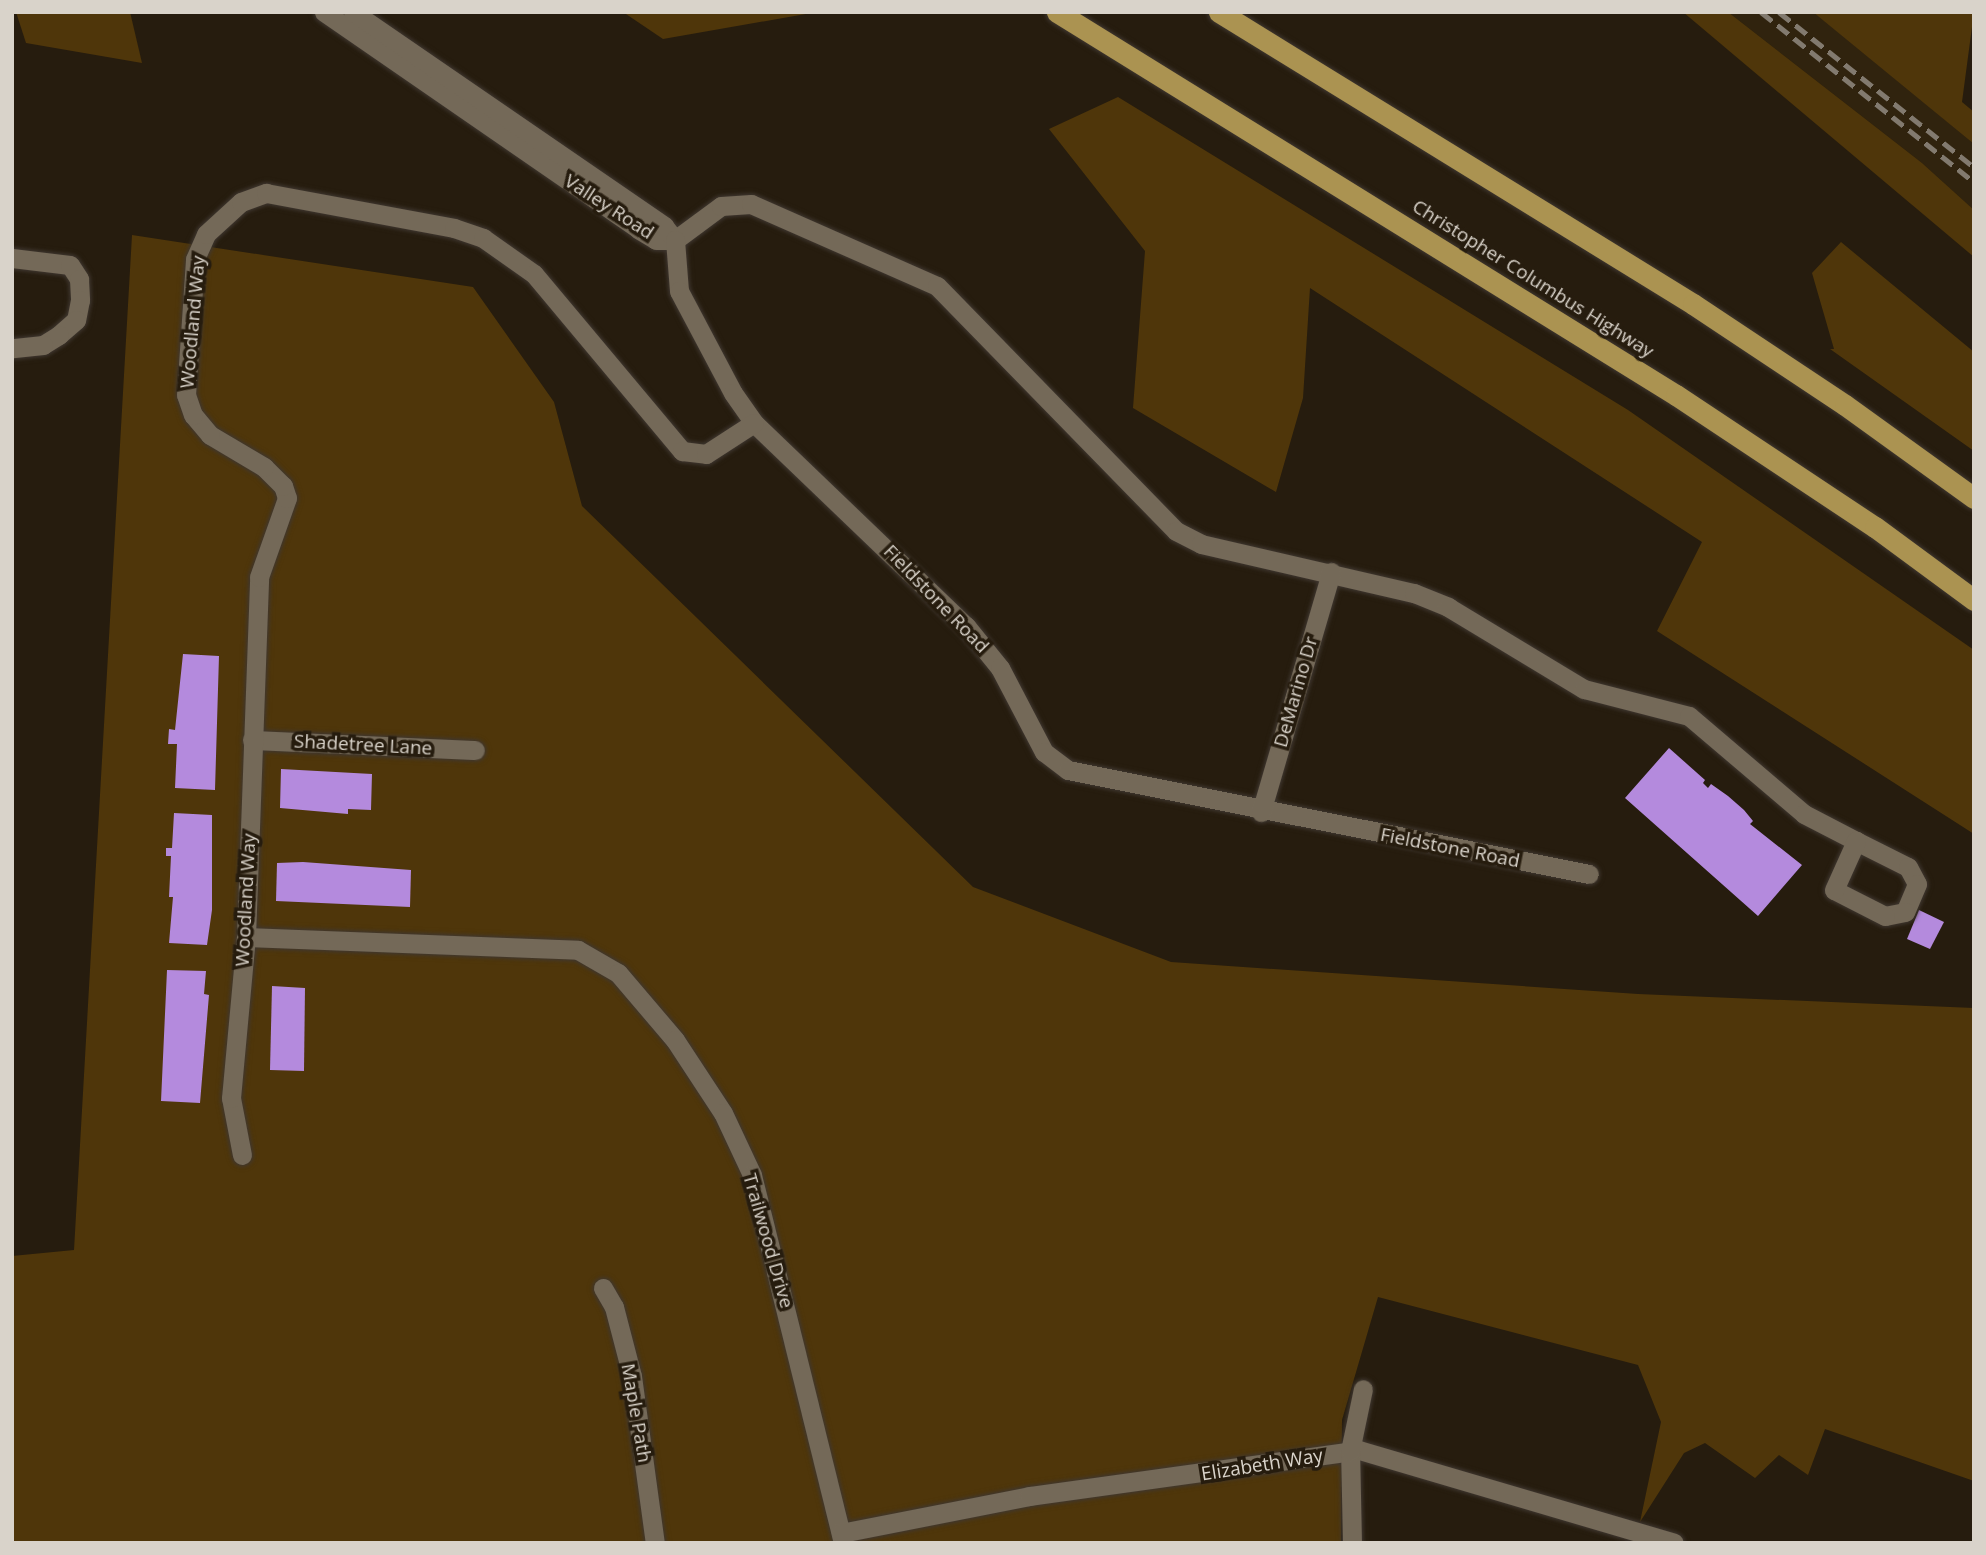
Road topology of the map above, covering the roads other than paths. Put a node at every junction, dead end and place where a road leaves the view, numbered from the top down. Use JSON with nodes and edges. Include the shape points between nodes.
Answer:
{"nodes":[{"id":1,"x":324,"y":12,"type":"edge"},
{"id":2,"x":353,"y":12,"type":"edge"},
{"id":3,"x":1057,"y":12,"type":"edge"},
{"id":4,"x":1219,"y":12,"type":"edge"},
{"id":5,"x":675,"y":240,"type":"junction"},
{"id":6,"x":12,"y":258,"type":"edge"},
{"id":7,"x":12,"y":348,"type":"edge"},
{"id":8,"x":754,"y":422,"type":"junction"},
{"id":9,"x":1974,"y":498,"type":"edge"},
{"id":10,"x":1331,"y":572,"type":"junction"},
{"id":11,"x":1974,"y":600,"type":"edge"},
{"id":12,"x":252,"y":740,"type":"junction"},
{"id":13,"x":475,"y":750,"type":"dead end"},
{"id":14,"x":1261,"y":812,"type":"junction"},
{"id":15,"x":1856,"y":841,"type":"dead end"},
{"id":16,"x":1589,"y":874,"type":"dead end"},
{"id":17,"x":246,"y":937,"type":"junction"},
{"id":18,"x":242,"y":1155,"type":"dead end"},
{"id":19,"x":603,"y":1288,"type":"dead end"},
{"id":20,"x":1363,"y":1389,"type":"dead end"},
{"id":21,"x":1350,"y":1451,"type":"junction"},
{"id":22,"x":842,"y":1538,"type":"edge"},
{"id":23,"x":655,"y":1543,"type":"edge"},
{"id":24,"x":1352,"y":1543,"type":"edge"},
{"id":25,"x":1674,"y":1543,"type":"edge"}],
"edges":[{"from":1,"to":5,"type":"street","name":"Valley Road","via":[[638,229],[656,240]]},
{"from":2,"to":5,"type":"street","name":"Valley Road","via":[[664,226]]},
{"from":3,"to":11,"type":"highway","name":"Christopher Columbus Highway","via":[[1676,395],[1864,520]]},
{"from":4,"to":9,"type":"highway","via":[[1693,304]]},
{"from":5,"to":8,"type":"street","name":"Fieldstone Road","via":[[679,290],[733,393]]},
{"from":5,"to":10,"type":"street","via":[[721,206],[751,204],[937,286],[1176,531],[1201,544]]},
{"from":6,"to":7,"type":"street","via":[[70,265],[79,279],[80,300],[76,320],[59,335],[43,345]]},
{"from":8,"to":12,"type":"street","name":"Woodland Way","via":[[706,454],[682,451],[534,274],[483,238],[294,196],[266,193],[241,202],[206,234],[195,258],[186,395],[193,415],[210,435],[264,467],[283,486],[286,498],[259,577]]},
{"from":8,"to":14,"type":"street","name":"Fieldstone Road","via":[[966,626],[1000,668],[1044,752],[1068,770]]},
{"from":10,"to":14,"type":"street","name":"DeMarino Dr"},
{"from":10,"to":15,"type":"street","via":[[1414,593],[1448,607],[1584,689],[1689,716],[1804,814]]},
{"from":12,"to":13,"type":"street","name":"Shadetree Lane"},
{"from":12,"to":17,"type":"street","name":"Woodland Way"},
{"from":14,"to":16,"type":"street","name":"Fieldstone Road"},
{"from":17,"to":18,"type":"street","name":"Woodland Way","via":[[231,1098]]},
{"from":17,"to":22,"type":"street","name":"Trailwood Drive","via":[[579,950],[618,973],[675,1040],[723,1113],[752,1175]]},
{"from":19,"to":23,"type":"street","name":"Maple Path","via":[[614,1307],[632,1376]]},
{"from":20,"to":21,"type":"street"},
{"from":21,"to":22,"type":"street","name":"Elizabeth Way","via":[[1029,1496]]},
{"from":21,"to":24,"type":"street"},
{"from":21,"to":25,"type":"street","name":"Elizabeth Way"}]}
